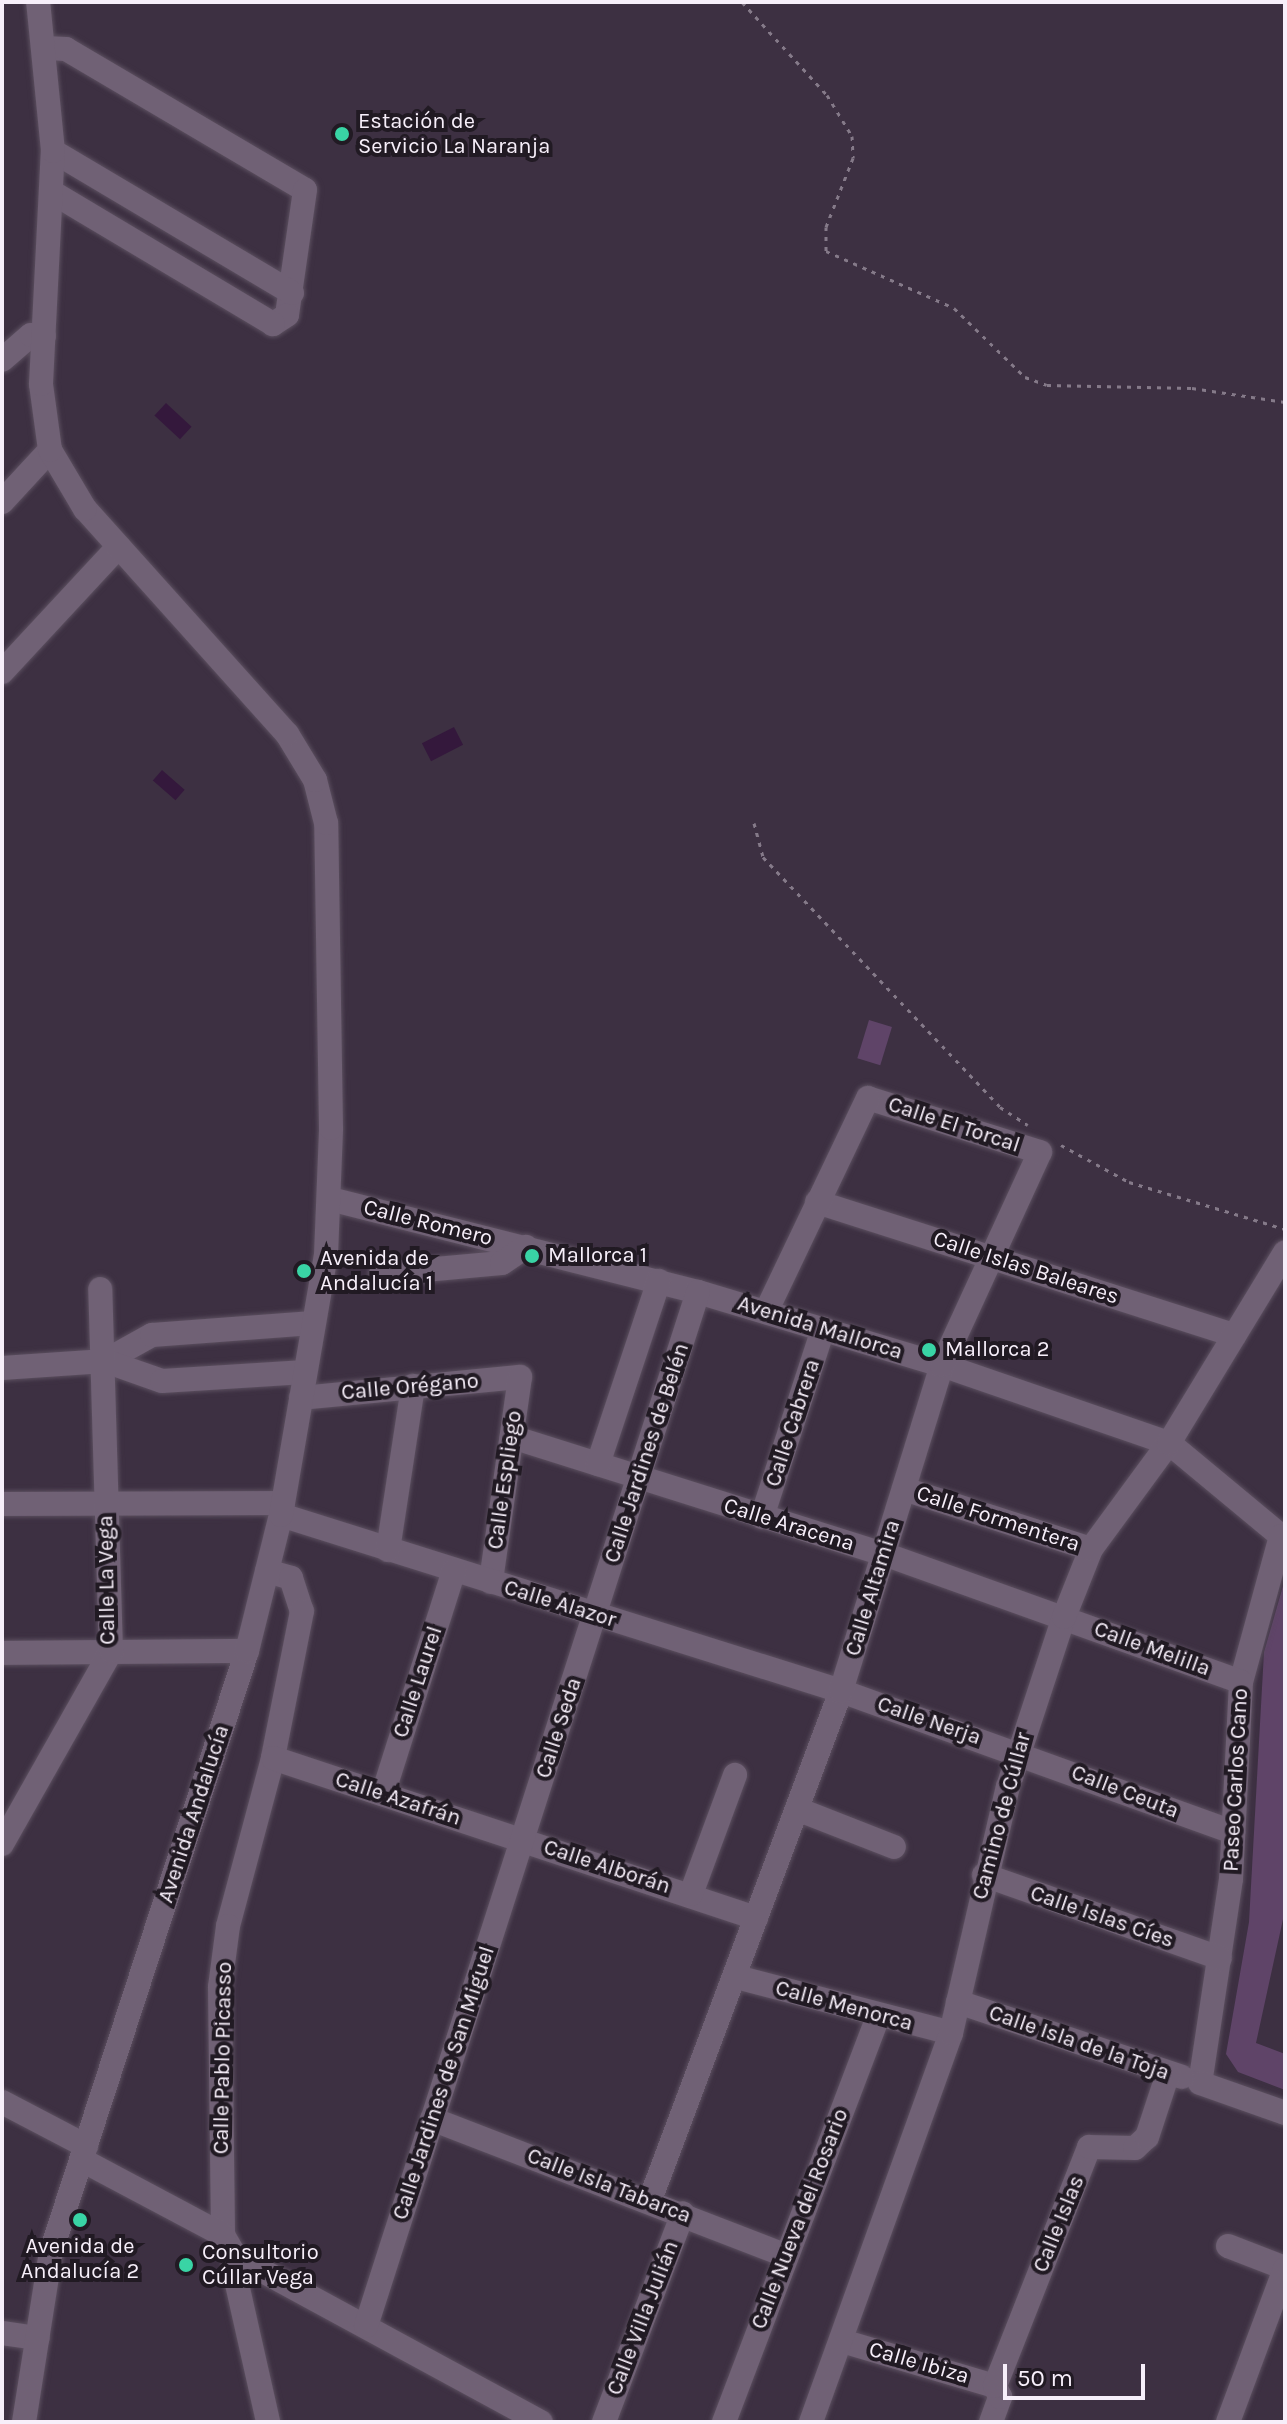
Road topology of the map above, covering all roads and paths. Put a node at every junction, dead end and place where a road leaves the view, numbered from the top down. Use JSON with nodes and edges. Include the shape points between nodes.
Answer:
{"nodes":[{"id":1,"x":38,"y":2,"type":"edge"},
{"id":2,"x":742,"y":2,"type":"edge"},
{"id":3,"x":45,"y":48,"type":"junction"},
{"id":4,"x":53,"y":151,"type":"junction"},
{"id":5,"x":53,"y":193,"type":"junction"},
{"id":6,"x":292,"y":293,"type":"junction"},
{"id":7,"x":44,"y":336,"type":"junction"},
{"id":8,"x":2,"y":360,"type":"edge"},
{"id":9,"x":1285,"y":402,"type":"edge"},
{"id":10,"x":50,"y":450,"type":"junction"},
{"id":11,"x":2,"y":502,"type":"edge"},
{"id":12,"x":118,"y":547,"type":"junction"},
{"id":13,"x":2,"y":672,"type":"edge"},
{"id":14,"x":754,"y":823,"type":"dead end"},
{"id":15,"x":1044,"y":1142,"type":"junction"},
{"id":16,"x":330,"y":1199,"type":"junction"},
{"id":17,"x":817,"y":1202,"type":"junction"},
{"id":18,"x":1285,"y":1229,"type":"edge"},
{"id":19,"x":526,"y":1247,"type":"junction"},
{"id":20,"x":1285,"y":1252,"type":"edge"},
{"id":21,"x":326,"y":1255,"type":"junction"},
{"id":22,"x":991,"y":1257,"type":"junction"},
{"id":23,"x":381,"y":1274,"type":"joint"},
{"id":24,"x":659,"y":1281,"type":"junction"},
{"id":25,"x":100,"y":1289,"type":"dead end"},
{"id":26,"x":698,"y":1292,"type":"junction"},
{"id":27,"x":766,"y":1312,"type":"junction"},
{"id":28,"x":313,"y":1323,"type":"junction"},
{"id":29,"x":823,"y":1329,"type":"junction"},
{"id":30,"x":1234,"y":1335,"type":"junction"},
{"id":31,"x":105,"y":1361,"type":"junction"},
{"id":32,"x":942,"y":1365,"type":"junction"},
{"id":33,"x":2,"y":1368,"type":"edge"},
{"id":34,"x":305,"y":1372,"type":"junction"},
{"id":35,"x":520,"y":1377,"type":"joint"},
{"id":36,"x":413,"y":1386,"type":"junction"},
{"id":37,"x":301,"y":1398,"type":"junction"},
{"id":38,"x":512,"y":1437,"type":"junction"},
{"id":39,"x":1169,"y":1443,"type":"junction"},
{"id":40,"x":598,"y":1464,"type":"junction"},
{"id":41,"x":638,"y":1477,"type":"junction"},
{"id":42,"x":904,"y":1489,"type":"junction"},
{"id":43,"x":107,"y":1503,"type":"junction"},
{"id":44,"x":2,"y":1504,"type":"edge"},
{"id":45,"x":282,"y":1509,"type":"junction"},
{"id":46,"x":762,"y":1517,"type":"junction"},
{"id":47,"x":1091,"y":1549,"type":"junction"},
{"id":48,"x":388,"y":1550,"type":"junction"},
{"id":49,"x":884,"y":1554,"type":"junction"},
{"id":50,"x":454,"y":1570,"type":"junction"},
{"id":51,"x":267,"y":1571,"type":"junction"},
{"id":52,"x":491,"y":1582,"type":"junction"},
{"id":53,"x":596,"y":1615,"type":"junction"},
{"id":54,"x":1064,"y":1617,"type":"junction"},
{"id":55,"x":111,"y":1651,"type":"junction"},
{"id":56,"x":247,"y":1651,"type":"junction"},
{"id":57,"x":2,"y":1653,"type":"edge"},
{"id":58,"x":1241,"y":1682,"type":"junction"},
{"id":59,"x":841,"y":1691,"type":"junction"},
{"id":60,"x":1017,"y":1751,"type":"junction"},
{"id":61,"x":273,"y":1758,"type":"junction"},
{"id":62,"x":735,"y":1775,"type":"dead end"},
{"id":63,"x":383,"y":1794,"type":"junction"},
{"id":64,"x":797,"y":1809,"type":"junction"},
{"id":65,"x":1233,"y":1832,"type":"junction"},
{"id":66,"x":523,"y":1840,"type":"junction"},
{"id":67,"x":2,"y":1844,"type":"edge"},
{"id":68,"x":894,"y":1847,"type":"dead end"},
{"id":69,"x":984,"y":1875,"type":"junction"},
{"id":70,"x":691,"y":1894,"type":"junction"},
{"id":71,"x":756,"y":1918,"type":"junction"},
{"id":72,"x":1220,"y":1958,"type":"junction"},
{"id":73,"x":736,"y":1977,"type":"junction"},
{"id":74,"x":958,"y":2002,"type":"junction"},
{"id":75,"x":878,"y":2016,"type":"junction"},
{"id":76,"x":951,"y":2033,"type":"junction"},
{"id":77,"x":1168,"y":2073,"type":"junction"},
{"id":78,"x":1200,"y":2083,"type":"junction"},
{"id":79,"x":2,"y":2102,"type":"edge"},
{"id":80,"x":1285,"y":2113,"type":"edge"},
{"id":81,"x":432,"y":2119,"type":"junction"},
{"id":82,"x":84,"y":2153,"type":"junction"},
{"id":83,"x":650,"y":2200,"type":"junction"},
{"id":84,"x":683,"y":2213,"type":"junction"},
{"id":85,"x":223,"y":2235,"type":"junction"},
{"id":86,"x":1228,"y":2246,"type":"dead end"},
{"id":87,"x":785,"y":2255,"type":"junction"},
{"id":88,"x":235,"y":2256,"type":"junction"},
{"id":89,"x":1285,"y":2268,"type":"edge"},
{"id":90,"x":366,"y":2326,"type":"junction"},
{"id":91,"x":2,"y":2333,"type":"edge"},
{"id":92,"x":38,"y":2338,"type":"junction"},
{"id":93,"x":842,"y":2341,"type":"junction"},
{"id":94,"x":995,"y":2386,"type":"junction"},
{"id":95,"x":24,"y":2422,"type":"edge"},
{"id":96,"x":268,"y":2422,"type":"edge"},
{"id":97,"x":541,"y":2422,"type":"edge"},
{"id":98,"x":604,"y":2422,"type":"edge"},
{"id":99,"x":724,"y":2422,"type":"edge"},
{"id":100,"x":811,"y":2422,"type":"edge"},
{"id":101,"x":991,"y":2422,"type":"edge"},
{"id":102,"x":1228,"y":2422,"type":"edge"}],
"edges":[{"from":1,"to":3,"type":"street","name":"Avenida Andalucía"},
{"from":2,"to":9,"type":"path","via":[[827,95],[852,136],[853,158],[826,227],[826,251],[954,308],[1025,377],[1047,385],[1192,388]]},
{"from":3,"to":4,"type":"street","name":"Avenida Andalucía"},
{"from":3,"to":6,"type":"street","via":[[66,49],[305,190]]},
{"from":4,"to":5,"type":"street","name":"Avenida Andalucía"},
{"from":4,"to":6,"type":"street"},
{"from":5,"to":6,"type":"street","via":[[273,324],[287,315]]},
{"from":5,"to":7,"type":"street","name":"Avenida Andalucía"},
{"from":7,"to":8,"type":"street","via":[[31,335]]},
{"from":7,"to":10,"type":"street","name":"Avenida Andalucía","via":[[41,384]]},
{"from":10,"to":11,"type":"street"},
{"from":10,"to":12,"type":"street","name":"Avenida Andalucía","via":[[65,482]]},
{"from":12,"to":13,"type":"street"},
{"from":12,"to":16,"type":"street","name":"Avenida Andalucía","via":[[287,734],[315,780],[326,823]]},
{"from":14,"to":15,"type":"path","via":[[763,857],[1000,1107]]},
{"from":15,"to":17,"type":"street","name":"Calle El Torcal","via":[[868,1098]]},
{"from":15,"to":18,"type":"path","via":[[1129,1182]]},
{"from":15,"to":22,"type":"street","name":"Calle Altamira"},
{"from":16,"to":19,"type":"street","name":"Calle Romero"},
{"from":16,"to":21,"type":"street","name":"Avenida Andalucía"},
{"from":17,"to":22,"type":"street","name":"Calle Islas Baleares"},
{"from":17,"to":27,"type":"street"},
{"from":19,"to":23,"type":"street","name":"Calle Romero","via":[[502,1263]]},
{"from":19,"to":24,"type":"street","name":"Calle Romero"},
{"from":20,"to":30,"type":"street","name":"Camino de Cúllar"},
{"from":21,"to":23,"type":"path"},
{"from":21,"to":28,"type":"street","name":"Avenida Andalucía"},
{"from":22,"to":30,"type":"street","name":"Calle Islas Baleares"},
{"from":22,"to":32,"type":"street","name":"Calle Altamira"},
{"from":24,"to":26,"type":"street","name":"Calle Romero"},
{"from":24,"to":40,"type":"street"},
{"from":25,"to":31,"type":"street","name":"Calle La Vega"},
{"from":26,"to":27,"type":"street","name":"Avenida Mallorca"},
{"from":26,"to":41,"type":"street","name":"Calle Jardines de Belén"},
{"from":27,"to":29,"type":"street","name":"Avenida Mallorca"},
{"from":28,"to":31,"type":"street","via":[[152,1335]]},
{"from":28,"to":34,"type":"street","name":"Avenida Andalucía"},
{"from":29,"to":32,"type":"street","name":"Avenida Mallorca"},
{"from":29,"to":46,"type":"street","name":"Calle Cabrera"},
{"from":30,"to":39,"type":"street","name":"Camino de Cúllar"},
{"from":31,"to":33,"type":"street"},
{"from":31,"to":34,"type":"street","via":[[162,1381]]},
{"from":31,"to":43,"type":"street","name":"Calle La Vega"},
{"from":32,"to":39,"type":"street","name":"Avenida Mallorca"},
{"from":32,"to":42,"type":"street","name":"Calle Altamira"},
{"from":34,"to":37,"type":"street","name":"Avenida Andalucía"},
{"from":35,"to":36,"type":"street","name":"Calle Orégano"},
{"from":35,"to":38,"type":"street","name":"Calle Espliego"},
{"from":36,"to":37,"type":"street","name":"Calle Orégano"},
{"from":36,"to":48,"type":"street"},
{"from":37,"to":45,"type":"street","name":"Avenida Andalucía"},
{"from":38,"to":40,"type":"street","name":"Calle Aracena"},
{"from":38,"to":52,"type":"street","name":"Calle Espliego"},
{"from":39,"to":47,"type":"street","name":"Camino de Cúllar"},
{"from":39,"to":58,"type":"street","name":"Paseo Carlos Cano","via":[[1281,1536]]},
{"from":40,"to":41,"type":"street","name":"Calle Aracena"},
{"from":41,"to":46,"type":"street","name":"Calle Aracena"},
{"from":41,"to":53,"type":"street","name":"Calle Jardines de Belén"},
{"from":42,"to":47,"type":"street","name":"Calle Formentera"},
{"from":42,"to":49,"type":"street","name":"Calle Altamira"},
{"from":43,"to":44,"type":"street","name":"Calle Alazor"},
{"from":43,"to":45,"type":"street","name":"Calle Alazor"},
{"from":43,"to":55,"type":"street","name":"Calle La Vega"},
{"from":45,"to":48,"type":"street","name":"Calle Alazor"},
{"from":45,"to":51,"type":"street","name":"Avenida Andalucía"},
{"from":46,"to":49,"type":"street","name":"Calle Aracena"},
{"from":47,"to":54,"type":"street","name":"Camino de Cúllar"},
{"from":48,"to":50,"type":"street","name":"Calle Alazor"},
{"from":49,"to":54,"type":"street","name":"Calle Aracena"},
{"from":49,"to":59,"type":"street","name":"Calle Altamira"},
{"from":50,"to":52,"type":"street","name":"Calle Alazor"},
{"from":50,"to":63,"type":"street","name":"Calle Laurel"},
{"from":51,"to":56,"type":"street","name":"Avenida Andalucía"},
{"from":51,"to":61,"type":"street","name":"Calle Pablo Picasso","via":[[291,1578],[302,1611]]},
{"from":52,"to":53,"type":"street","name":"Calle Alazor"},
{"from":53,"to":59,"type":"street","name":"Calle Alazor"},
{"from":53,"to":66,"type":"street","name":"Calle Seda"},
{"from":54,"to":58,"type":"street","name":"Calle Melilla"},
{"from":54,"to":60,"type":"street","name":"Camino de Cúllar"},
{"from":55,"to":56,"type":"street"},
{"from":55,"to":57,"type":"street"},
{"from":55,"to":67,"type":"street","name":"Calle La Vega"},
{"from":56,"to":82,"type":"street","name":"Avenida Andalucía"},
{"from":58,"to":65,"type":"street","name":"Paseo Carlos Cano"},
{"from":59,"to":60,"type":"street","name":"Calle Nerja"},
{"from":59,"to":64,"type":"street","name":"Calle Altamira"},
{"from":60,"to":65,"type":"street","name":"Calle Ceuta"},
{"from":60,"to":69,"type":"street","name":"Camino de Cúllar"},
{"from":61,"to":63,"type":"street","name":"Calle Azafrán"},
{"from":61,"to":85,"type":"street","name":"Calle Pablo Picasso","via":[[228,1926],[220,1987]]},
{"from":62,"to":70,"type":"street","name":"Calle Alborán"},
{"from":63,"to":66,"type":"street","name":"Calle Azafrán"},
{"from":64,"to":68,"type":"street"},
{"from":64,"to":71,"type":"street","name":"Calle Altamira"},
{"from":65,"to":72,"type":"street","name":"Paseo Carlos Cano"},
{"from":66,"to":70,"type":"street","name":"Calle Alborán"},
{"from":66,"to":81,"type":"street","name":"Calle Jardines de San Miguel"},
{"from":69,"to":72,"type":"street","name":"Calle Islas Cíes"},
{"from":69,"to":74,"type":"street","name":"Camino de Cúllar"},
{"from":70,"to":71,"type":"street","name":"Calle Alborán"},
{"from":71,"to":73,"type":"street","name":"Calle Altamira"},
{"from":72,"to":78,"type":"street","name":"Paseo Carlos Cano"},
{"from":73,"to":75,"type":"street","name":"Calle Menorca"},
{"from":73,"to":83,"type":"street","name":"Calle Altamira"},
{"from":74,"to":76,"type":"street","name":"Camino de Cúllar"},
{"from":74,"to":77,"type":"street","name":"Calle Isla de la Toja"},
{"from":75,"to":76,"type":"street","name":"Calle Menorca"},
{"from":75,"to":87,"type":"street","name":"Calle Nueva del Rosario"},
{"from":76,"to":93,"type":"street","name":"Camino de Cúllar"},
{"from":77,"to":78,"type":"street","name":"Calle Isla de la Toja"},
{"from":77,"to":94,"type":"street","name":"Calle Islas","via":[[1147,2137],[1135,2148],[1089,2147]]},
{"from":78,"to":80,"type":"street"},
{"from":79,"to":82,"type":"street"},
{"from":81,"to":83,"type":"street","name":"Calle Isla Tabarca"},
{"from":81,"to":90,"type":"street","name":"Calle Jardines de San Miguel"},
{"from":82,"to":85,"type":"street"},
{"from":82,"to":92,"type":"street","name":"Avenida Andalucía","via":[[51,2252]]},
{"from":83,"to":84,"type":"street","name":"Calle Isla Tabarca"},
{"from":84,"to":87,"type":"street","name":"Calle Isla Tabarca"},
{"from":84,"to":98,"type":"street","name":"Calle Villa Julián"},
{"from":85,"to":88,"type":"street","name":"Calle Pablo Picasso"},
{"from":86,"to":89,"type":"street"},
{"from":87,"to":99,"type":"street","name":"Calle Nueva del Rosario"},
{"from":88,"to":90,"type":"street"},
{"from":88,"to":96,"type":"street","name":"Calle Pablo Picasso"},
{"from":89,"to":102,"type":"street"},
{"from":90,"to":97,"type":"street"},
{"from":91,"to":92,"type":"street"},
{"from":92,"to":95,"type":"street","name":"Avenida Andalucía"},
{"from":93,"to":94,"type":"street","name":"Calle Ibiza"},
{"from":93,"to":100,"type":"street","name":"Camino de Cúllar"},
{"from":94,"to":101,"type":"street","name":"Calle Islas","via":[[1000,2397]]}]}
